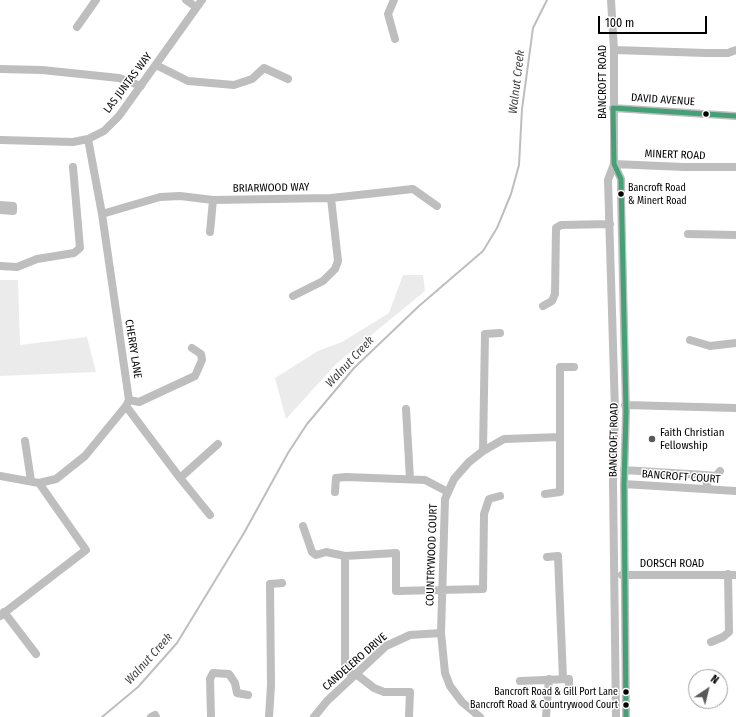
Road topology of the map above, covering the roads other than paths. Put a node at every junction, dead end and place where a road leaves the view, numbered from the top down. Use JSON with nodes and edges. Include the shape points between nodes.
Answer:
{"nodes":[{"id":1,"x":96,"y":0,"type":"edge"},
{"id":2,"x":186,"y":0,"type":"edge"},
{"id":3,"x":202,"y":0,"type":"edge"},
{"id":4,"x":394,"y":0,"type":"edge"},
{"id":5,"x":611,"y":0,"type":"edge"},
{"id":6,"x":196,"y":8,"type":"junction"},
{"id":7,"x":77,"y":27,"type":"dead end"},
{"id":8,"x":395,"y":39,"type":"dead end"},
{"id":9,"x":614,"y":50,"type":"junction"},
{"id":10,"x":736,"y":50,"type":"edge"},
{"id":11,"x":156,"y":66,"type":"junction"},
{"id":12,"x":0,"y":69,"type":"edge"},
{"id":13,"x":288,"y":79,"type":"dead end"},
{"id":14,"x":141,"y":86,"type":"junction"},
{"id":15,"x":613,"y":108,"type":"junction"},
{"id":16,"x":736,"y":116,"type":"edge"},
{"id":17,"x":88,"y":139,"type":"junction"},
{"id":18,"x":0,"y":140,"type":"edge"},
{"id":19,"x":614,"y":164,"type":"junction"},
{"id":20,"x":74,"y":166,"type":"dead end"},
{"id":21,"x":736,"y":167,"type":"edge"},
{"id":22,"x":330,"y":198,"type":"junction"},
{"id":23,"x":213,"y":200,"type":"junction"},
{"id":24,"x":0,"y":205,"type":"edge"},
{"id":25,"x":437,"y":206,"type":"dead end"},
{"id":26,"x":0,"y":210,"type":"edge"},
{"id":27,"x":102,"y":214,"type":"junction"},
{"id":28,"x":610,"y":224,"type":"junction"},
{"id":29,"x":210,"y":232,"type":"dead end"},
{"id":30,"x":688,"y":234,"type":"dead end"},
{"id":31,"x":736,"y":235,"type":"edge"},
{"id":32,"x":0,"y":266,"type":"edge"},
{"id":33,"x":293,"y":296,"type":"dead end"},
{"id":34,"x":543,"y":306,"type":"dead end"},
{"id":35,"x":500,"y":333,"type":"dead end"},
{"id":36,"x":690,"y":340,"type":"dead end"},
{"id":37,"x":736,"y":343,"type":"edge"},
{"id":38,"x":192,"y":348,"type":"dead end"},
{"id":39,"x":574,"y":367,"type":"dead end"},
{"id":40,"x":127,"y":403,"type":"junction"},
{"id":41,"x":626,"y":405,"type":"junction"},
{"id":42,"x":736,"y":408,"type":"edge"},
{"id":43,"x":406,"y":409,"type":"dead end"},
{"id":44,"x":560,"y":437,"type":"junction"},
{"id":45,"x":25,"y":442,"type":"dead end"},
{"id":46,"x":218,"y":444,"type":"dead end"},
{"id":47,"x":483,"y":451,"type":"junction"},
{"id":48,"x":624,"y":470,"type":"junction"},
{"id":49,"x":720,"y":471,"type":"dead end"},
{"id":50,"x":705,"y":475,"type":"junction"},
{"id":51,"x":0,"y":476,"type":"edge"},
{"id":52,"x":180,"y":478,"type":"junction"},
{"id":53,"x":410,"y":479,"type":"junction"},
{"id":54,"x":35,"y":482,"type":"junction"},
{"id":55,"x":624,"y":484,"type":"junction"},
{"id":56,"x":708,"y":490,"type":"junction"},
{"id":57,"x":736,"y":491,"type":"edge"},
{"id":58,"x":335,"y":492,"type":"dead end"},
{"id":59,"x":448,"y":492,"type":"junction"},
{"id":60,"x":545,"y":494,"type":"dead end"},
{"id":61,"x":500,"y":496,"type":"dead end"},
{"id":62,"x":210,"y":514,"type":"dead end"},
{"id":63,"x":303,"y":526,"type":"dead end"},
{"id":64,"x":345,"y":556,"type":"junction"},
{"id":65,"x":547,"y":557,"type":"dead end"},
{"id":66,"x":615,"y":574,"type":"junction"},
{"id":67,"x":626,"y":575,"type":"junction"},
{"id":68,"x":732,"y":575,"type":"edge"},
{"id":69,"x":282,"y":583,"type":"dead end"},
{"id":70,"x":442,"y":590,"type":"junction"},
{"id":71,"x":2,"y":614,"type":"edge"},
{"id":72,"x":441,"y":633,"type":"junction"},
{"id":73,"x":711,"y":642,"type":"dead end"},
{"id":74,"x":36,"y":654,"type":"dead end"},
{"id":75,"x":355,"y":675,"type":"junction"},
{"id":76,"x":549,"y":679,"type":"junction"},
{"id":77,"x":563,"y":679,"type":"junction"},
{"id":78,"x":520,"y":680,"type":"dead end"},
{"id":79,"x":569,"y":691,"type":"dead end"},
{"id":80,"x":248,"y":695,"type":"dead end"},
{"id":81,"x":152,"y":717,"type":"edge"},
{"id":82,"x":156,"y":717,"type":"edge"},
{"id":83,"x":211,"y":717,"type":"edge"},
{"id":84,"x":269,"y":717,"type":"edge"},
{"id":85,"x":314,"y":717,"type":"edge"},
{"id":86,"x":409,"y":717,"type":"edge"},
{"id":87,"x":480,"y":717,"type":"edge"},
{"id":88,"x":546,"y":717,"type":"edge"},
{"id":89,"x":616,"y":717,"type":"edge"},
{"id":90,"x":626,"y":717,"type":"edge"}],
"edges":[{"from":1,"to":7,"type":"street"},
{"from":2,"to":6,"type":"street"},
{"from":3,"to":6,"type":"street","name":"LAS JUNTAS WAY"},
{"from":4,"to":8,"type":"street","via":[[388,14]]},
{"from":5,"to":9,"type":"street","name":"BANCROFT ROAD"},
{"from":6,"to":11,"type":"street","name":"LAS JUNTAS WAY"},
{"from":9,"to":10,"type":"street","via":[[706,53]]},
{"from":9,"to":15,"type":"street","name":"BANCROFT ROAD"},
{"from":11,"to":13,"type":"street","via":[[188,80],[234,85],[252,79],[264,68]]},
{"from":11,"to":14,"type":"street","name":"LAS JUNTAS WAY"},
{"from":12,"to":14,"type":"street","via":[[49,70],[119,78]]},
{"from":14,"to":17,"type":"street","name":"LAS JUNTAS WAY","via":[[119,116],[104,131]]},
{"from":15,"to":16,"type":"street","name":"DAVID AVENUE"},
{"from":15,"to":19,"type":"street","name":"BANCROFT ROAD"},
{"from":17,"to":18,"type":"street","name":"LAS JUNTAS WAY","via":[[73,142]]},
{"from":17,"to":27,"type":"street","name":"CHERRY LANE"},
{"from":19,"to":21,"type":"street","name":"MINERT ROAD"},
{"from":19,"to":28,"type":"street","name":"BANCROFT ROAD","via":[[608,180]]},
{"from":19,"to":41,"type":"street","name":"BANCROFT ROAD","via":[[621,179]]},
{"from":20,"to":32,"type":"street","via":[[80,245],[78,251],[37,259],[18,266]]},
{"from":22,"to":23,"type":"street","name":"BRIARWOOD WAY"},
{"from":22,"to":25,"type":"street","name":"BRIARWOOD WAY","via":[[413,189]]},
{"from":22,"to":33,"type":"street","via":[[338,260],[329,276]]},
{"from":23,"to":27,"type":"street","name":"BRIARWOOD WAY","via":[[180,196],[160,197]]},
{"from":23,"to":29,"type":"street"},
{"from":24,"to":26,"type":"street","via":[[13,209]]},
{"from":27,"to":40,"type":"street","name":"CHERRY LANE"},
{"from":28,"to":34,"type":"street","via":[[561,225],[556,228],[555,294],[552,300]]},
{"from":28,"to":66,"type":"street","name":"BANCROFT ROAD","via":[[615,411]]},
{"from":30,"to":31,"type":"street"},
{"from":35,"to":47,"type":"street","via":[[485,334]]},
{"from":36,"to":37,"type":"street","via":[[710,346]]},
{"from":38,"to":40,"type":"street","via":[[201,354],[202,360],[195,376],[139,402]]},
{"from":39,"to":44,"type":"street","via":[[560,367]]},
{"from":40,"to":52,"type":"street"},
{"from":40,"to":54,"type":"street","via":[[85,456],[56,479]]},
{"from":41,"to":42,"type":"street"},
{"from":41,"to":48,"type":"street","name":"BANCROFT ROAD"},
{"from":43,"to":53,"type":"street"},
{"from":44,"to":47,"type":"street","name":"COUNTRYWOOD COURT","via":[[504,439]]},
{"from":44,"to":60,"type":"street","via":[[560,492]]},
{"from":45,"to":54,"type":"street"},
{"from":46,"to":52,"type":"street"},
{"from":47,"to":59,"type":"street","name":"COUNTRYWOOD COURT","via":[[454,479]]},
{"from":48,"to":50,"type":"street"},
{"from":48,"to":55,"type":"street","name":"BANCROFT ROAD"},
{"from":49,"to":50,"type":"street","via":[[716,476]]},
{"from":50,"to":56,"type":"street"},
{"from":51,"to":54,"type":"street"},
{"from":52,"to":62,"type":"street"},
{"from":53,"to":58,"type":"street","via":[[346,476],[336,478]]},
{"from":53,"to":59,"type":"street","via":[[425,480]]},
{"from":54,"to":71,"type":"street","via":[[86,550]]},
{"from":55,"to":56,"type":"street","name":"BANCROFT COURT"},
{"from":55,"to":67,"type":"street","name":"BANCROFT ROAD"},
{"from":56,"to":57,"type":"street","name":"BANCROFT COURT"},
{"from":59,"to":70,"type":"street","name":"COUNTRYWOOD COURT","via":[[444,515]]},
{"from":61,"to":70,"type":"street","via":[[489,499],[484,514],[483,589]]},
{"from":63,"to":64,"type":"street","via":[[312,552],[316,555],[326,552]]},
{"from":64,"to":70,"type":"street","via":[[396,553],[396,591]]},
{"from":64,"to":75,"type":"street","via":[[345,665]]},
{"from":65,"to":77,"type":"street","via":[[558,556]]},
{"from":66,"to":67,"type":"street","name":"DORSCH ROAD"},
{"from":66,"to":89,"type":"street","name":"BANCROFT ROAD"},
{"from":67,"to":68,"type":"street","name":"DORSCH ROAD"},
{"from":67,"to":90,"type":"street","name":"BANCROFT ROAD"},
{"from":68,"to":73,"type":"street","name":"DORSCH ROAD","via":[[728,632]]},
{"from":69,"to":84,"type":"street","via":[[270,584]]},
{"from":70,"to":72,"type":"street","name":"COUNTRYWOOD COURT"},
{"from":71,"to":74,"type":"street"},
{"from":72,"to":75,"type":"street","name":"CANDELERO DRIVE","via":[[400,638],[386,646]]},
{"from":72,"to":87,"type":"street","name":"COUNTRYWOOD COURT","via":[[445,673],[450,686],[462,702]]},
{"from":75,"to":85,"type":"street","name":"CANDELERO DRIVE"},
{"from":75,"to":86,"type":"street","via":[[384,692],[410,692]]},
{"from":76,"to":77,"type":"street"},
{"from":76,"to":78,"type":"street"},
{"from":76,"to":88,"type":"street"},
{"from":77,"to":79,"type":"street","via":[[569,679]]},
{"from":80,"to":83,"type":"street","via":[[237,693],[235,682],[229,674],[212,673]]},
{"from":81,"to":82,"type":"street"}]}
